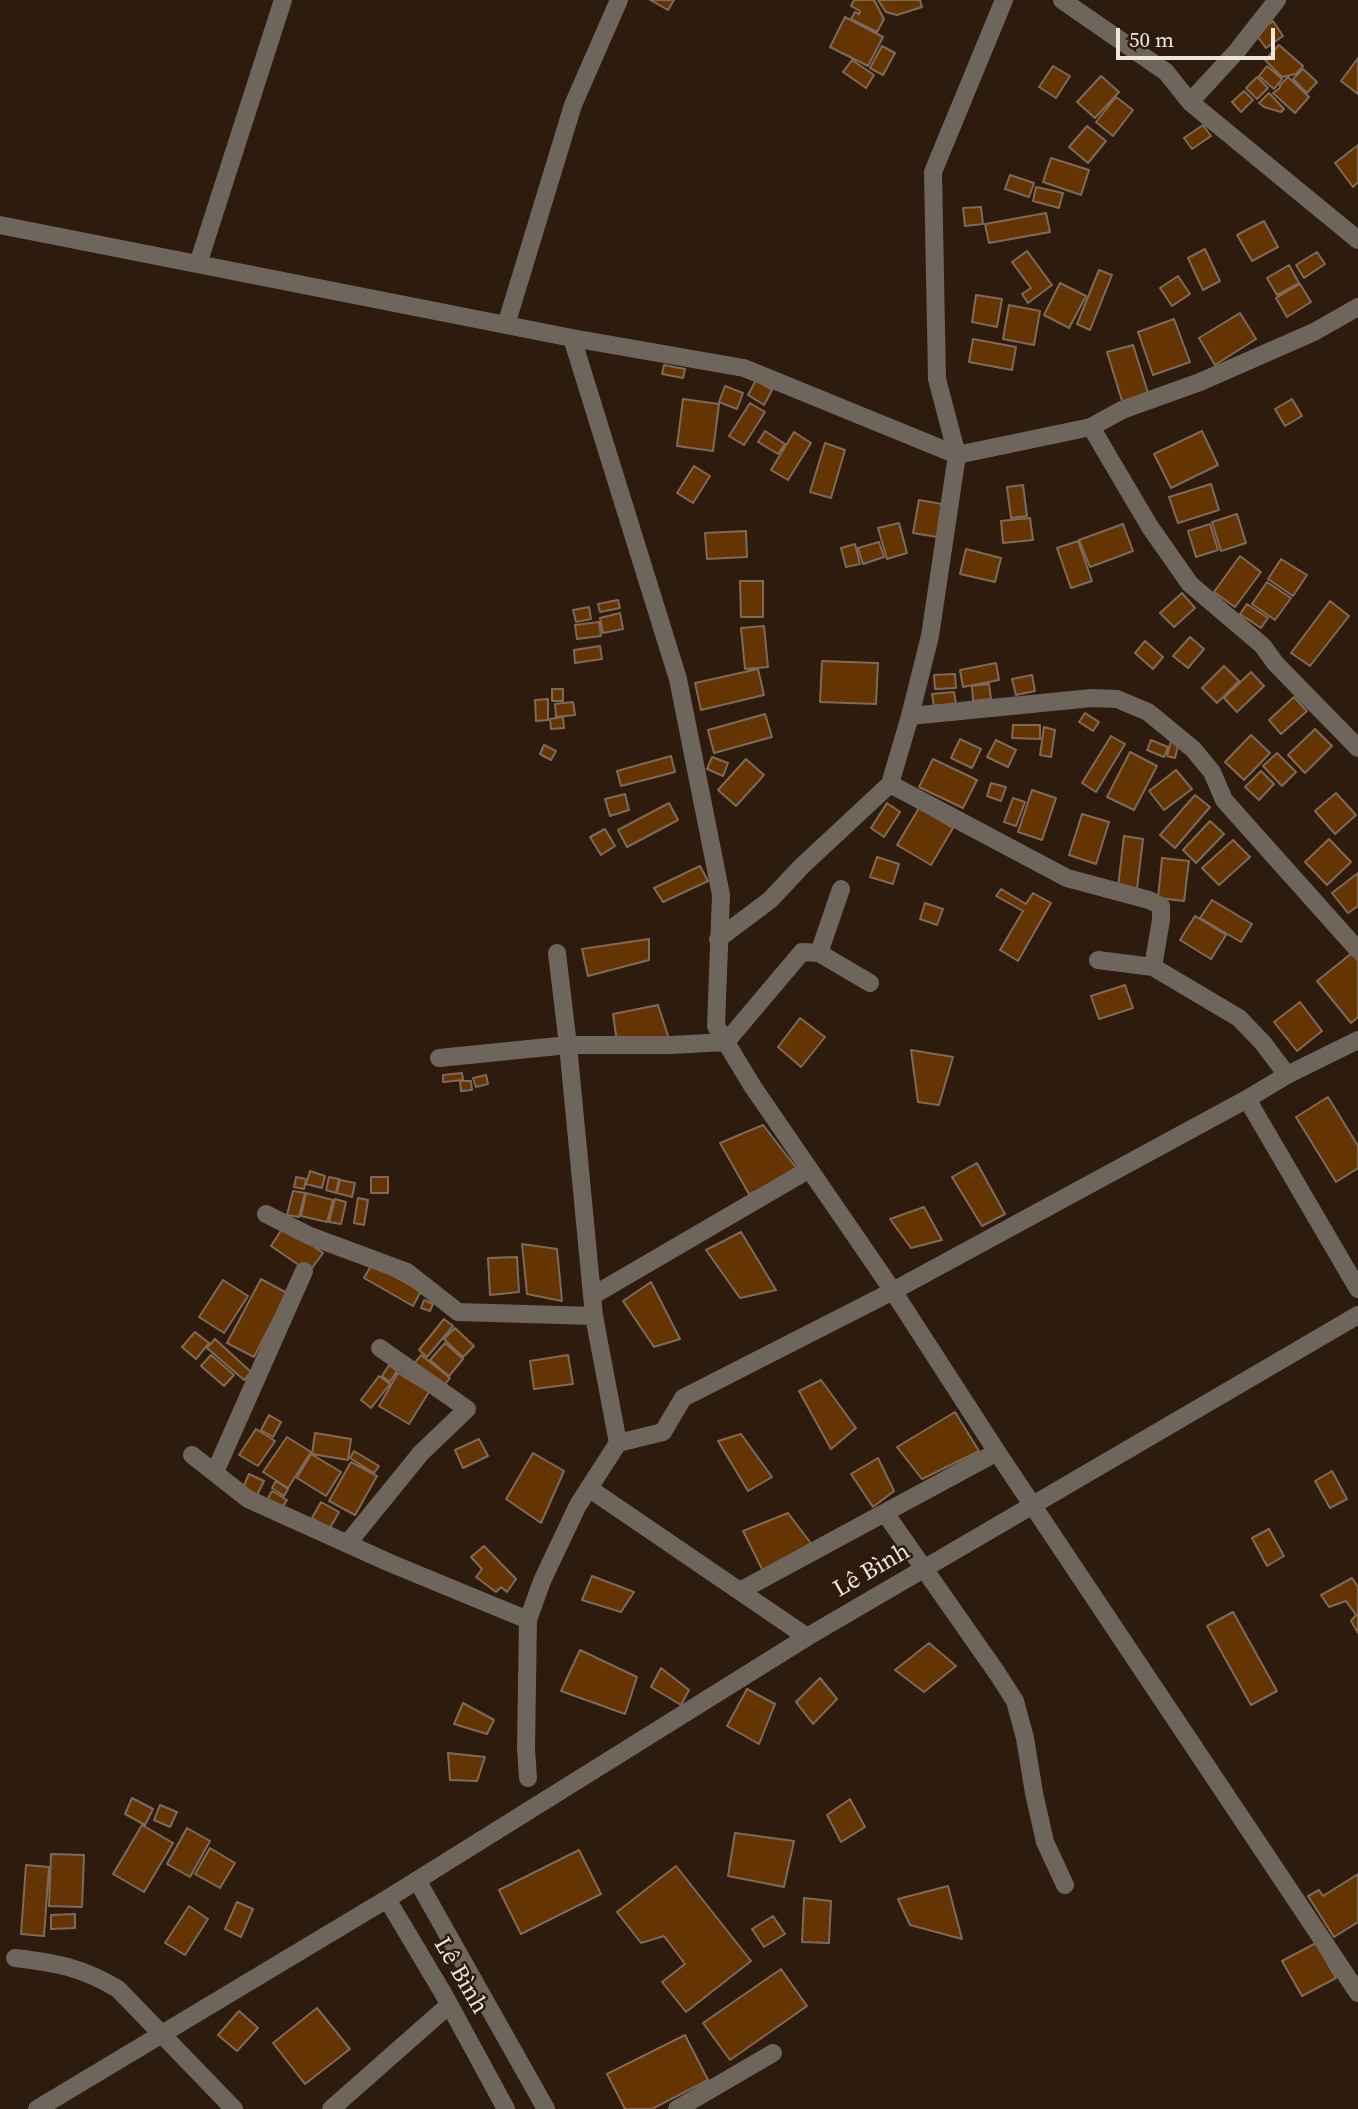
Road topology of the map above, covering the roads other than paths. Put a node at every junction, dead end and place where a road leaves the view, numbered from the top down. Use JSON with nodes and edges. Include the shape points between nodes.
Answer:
{"nodes":[{"id":1,"x":284,"y":0,"type":"edge"},
{"id":2,"x":619,"y":0,"type":"edge"},
{"id":3,"x":1004,"y":0,"type":"edge"},
{"id":4,"x":1062,"y":0,"type":"edge"},
{"id":5,"x":1278,"y":0,"type":"edge"},
{"id":6,"x":1190,"y":102,"type":"junction"},
{"id":7,"x":0,"y":225,"type":"edge"},
{"id":8,"x":1358,"y":240,"type":"edge"},
{"id":9,"x":198,"y":264,"type":"junction"},
{"id":10,"x":1358,"y":307,"type":"edge"},
{"id":11,"x":506,"y":325,"type":"junction"},
{"id":12,"x":572,"y":338,"type":"junction"},
{"id":13,"x":1091,"y":427,"type":"junction"},
{"id":14,"x":957,"y":455,"type":"junction"},
{"id":15,"x":910,"y":716,"type":"junction"},
{"id":16,"x":1358,"y":748,"type":"edge"},
{"id":17,"x":890,"y":784,"type":"junction"},
{"id":18,"x":841,"y":889,"type":"dead end"},
{"id":19,"x":718,"y":939,"type":"junction"},
{"id":20,"x":1358,"y":950,"type":"edge"},
{"id":21,"x":557,"y":953,"type":"dead end"},
{"id":22,"x":819,"y":953,"type":"junction"},
{"id":23,"x":1098,"y":960,"type":"dead end"},
{"id":24,"x":1153,"y":967,"type":"junction"},
{"id":25,"x":870,"y":983,"type":"dead end"},
{"id":26,"x":1358,"y":1040,"type":"edge"},
{"id":27,"x":726,"y":1042,"type":"junction"},
{"id":28,"x":568,"y":1045,"type":"junction"},
{"id":29,"x":439,"y":1058,"type":"dead end"},
{"id":30,"x":1287,"y":1075,"type":"junction"},
{"id":31,"x":1247,"y":1099,"type":"junction"},
{"id":32,"x":808,"y":1170,"type":"junction"},
{"id":33,"x":266,"y":1214,"type":"dead end"},
{"id":34,"x":304,"y":1271,"type":"dead end"},
{"id":35,"x":1358,"y":1289,"type":"edge"},
{"id":36,"x":893,"y":1291,"type":"junction"},
{"id":37,"x":592,"y":1296,"type":"junction"},
{"id":38,"x":1358,"y":1315,"type":"edge"},
{"id":39,"x":594,"y":1316,"type":"junction"},
{"id":40,"x":380,"y":1348,"type":"dead end"},
{"id":41,"x":618,"y":1443,"type":"junction"},
{"id":42,"x":997,"y":1452,"type":"junction"},
{"id":43,"x":192,"y":1455,"type":"dead end"},
{"id":44,"x":215,"y":1472,"type":"junction"},
{"id":45,"x":590,"y":1489,"type":"junction"},
{"id":46,"x":1033,"y":1506,"type":"junction"},
{"id":47,"x":885,"y":1513,"type":"junction"},
{"id":48,"x":347,"y":1544,"type":"junction"},
{"id":49,"x":924,"y":1569,"type":"junction"},
{"id":50,"x":740,"y":1591,"type":"junction"},
{"id":51,"x":528,"y":1620,"type":"junction"},
{"id":52,"x":807,"y":1637,"type":"junction"},
{"id":53,"x":528,"y":1779,"type":"dead end"},
{"id":54,"x":417,"y":1880,"type":"junction"},
{"id":55,"x":1065,"y":1885,"type":"dead end"},
{"id":56,"x":387,"y":1899,"type":"junction"},
{"id":57,"x":15,"y":1958,"type":"dead end"},
{"id":58,"x":1358,"y":1993,"type":"edge"},
{"id":59,"x":449,"y":2005,"type":"junction"},
{"id":60,"x":163,"y":2033,"type":"junction"},
{"id":61,"x":773,"y":2053,"type":"dead end"},
{"id":62,"x":37,"y":2109,"type":"edge"},
{"id":63,"x":234,"y":2109,"type":"edge"},
{"id":64,"x":331,"y":2109,"type":"edge"},
{"id":65,"x":506,"y":2109,"type":"edge"},
{"id":66,"x":546,"y":2109,"type":"edge"},
{"id":67,"x":677,"y":2109,"type":"edge"}],
"edges":[{"from":1,"to":9,"type":"street"},
{"from":2,"to":11,"type":"street","via":[[573,105]]},
{"from":3,"to":14,"type":"street","via":[[933,172],[937,379]]},
{"from":4,"to":6,"type":"street","via":[[1166,72]]},
{"from":5,"to":6,"type":"street"},
{"from":6,"to":8,"type":"street"},
{"from":7,"to":9,"type":"street"},
{"from":9,"to":11,"type":"street"},
{"from":10,"to":13,"type":"street","via":[[1314,332]]},
{"from":11,"to":12,"type":"street"},
{"from":12,"to":14,"type":"street","via":[[744,368]]},
{"from":12,"to":19,"type":"street","via":[[678,679],[721,895]]},
{"from":13,"to":14,"type":"street"},
{"from":13,"to":16,"type":"street","via":[[1190,584],[1263,646]]},
{"from":14,"to":15,"type":"street","via":[[930,636]]},
{"from":15,"to":17,"type":"street"},
{"from":15,"to":20,"type":"street","via":[[1092,698],[1117,699],[1148,712],[1193,749],[1212,772],[1224,800]]},
{"from":17,"to":19,"type":"street","via":[[770,900]]},
{"from":17,"to":24,"type":"street","via":[[1067,878],[1161,905]]},
{"from":18,"to":22,"type":"street"},
{"from":19,"to":27,"type":"street","via":[[716,1026]]},
{"from":21,"to":28,"type":"street"},
{"from":22,"to":25,"type":"street"},
{"from":22,"to":27,"type":"street","via":[[802,952]]},
{"from":23,"to":24,"type":"street"},
{"from":24,"to":30,"type":"street","via":[[1239,1018]]},
{"from":26,"to":30,"type":"street"},
{"from":27,"to":28,"type":"street"},
{"from":27,"to":32,"type":"street"},
{"from":28,"to":29,"type":"street"},
{"from":28,"to":37,"type":"street"},
{"from":30,"to":31,"type":"street"},
{"from":31,"to":35,"type":"street"},
{"from":31,"to":36,"type":"street"},
{"from":32,"to":36,"type":"street"},
{"from":32,"to":37,"type":"street"},
{"from":33,"to":39,"type":"street","via":[[310,1236],[407,1272],[458,1312]]},
{"from":34,"to":44,"type":"street"},
{"from":36,"to":41,"type":"street","via":[[682,1398],[663,1432]]},
{"from":36,"to":42,"type":"street"},
{"from":37,"to":39,"type":"street"},
{"from":38,"to":46,"type":"street","name":"Lê Bình"},
{"from":39,"to":41,"type":"street"},
{"from":40,"to":48,"type":"street","via":[[467,1409],[421,1453]]},
{"from":41,"to":45,"type":"street"},
{"from":42,"to":46,"type":"street"},
{"from":42,"to":47,"type":"street"},
{"from":43,"to":44,"type":"street"},
{"from":44,"to":48,"type":"street","via":[[248,1499]]},
{"from":45,"to":50,"type":"street"},
{"from":45,"to":51,"type":"street","via":[[578,1504]]},
{"from":46,"to":49,"type":"street","name":"Lê Bình"},
{"from":46,"to":58,"type":"street"},
{"from":47,"to":49,"type":"street"},
{"from":47,"to":50,"type":"street"},
{"from":48,"to":51,"type":"street"},
{"from":49,"to":52,"type":"street","name":"Lê Bình"},
{"from":49,"to":55,"type":"street","via":[[1014,1701],[1045,1842]]},
{"from":50,"to":52,"type":"street"},
{"from":51,"to":53,"type":"street"},
{"from":52,"to":54,"type":"street","name":"Lê Bình"},
{"from":54,"to":56,"type":"street","name":"Lê Bình"},
{"from":54,"to":66,"type":"street","name":"Lê Bình"},
{"from":56,"to":59,"type":"street","name":"Lê Bình"},
{"from":56,"to":60,"type":"street"},
{"from":57,"to":60,"type":"street","via":[[96,1976],[118,1989]]},
{"from":59,"to":64,"type":"street"},
{"from":59,"to":65,"type":"street","name":"Lê Bình"},
{"from":60,"to":62,"type":"street"},
{"from":60,"to":63,"type":"street"},
{"from":61,"to":67,"type":"street"}]}
